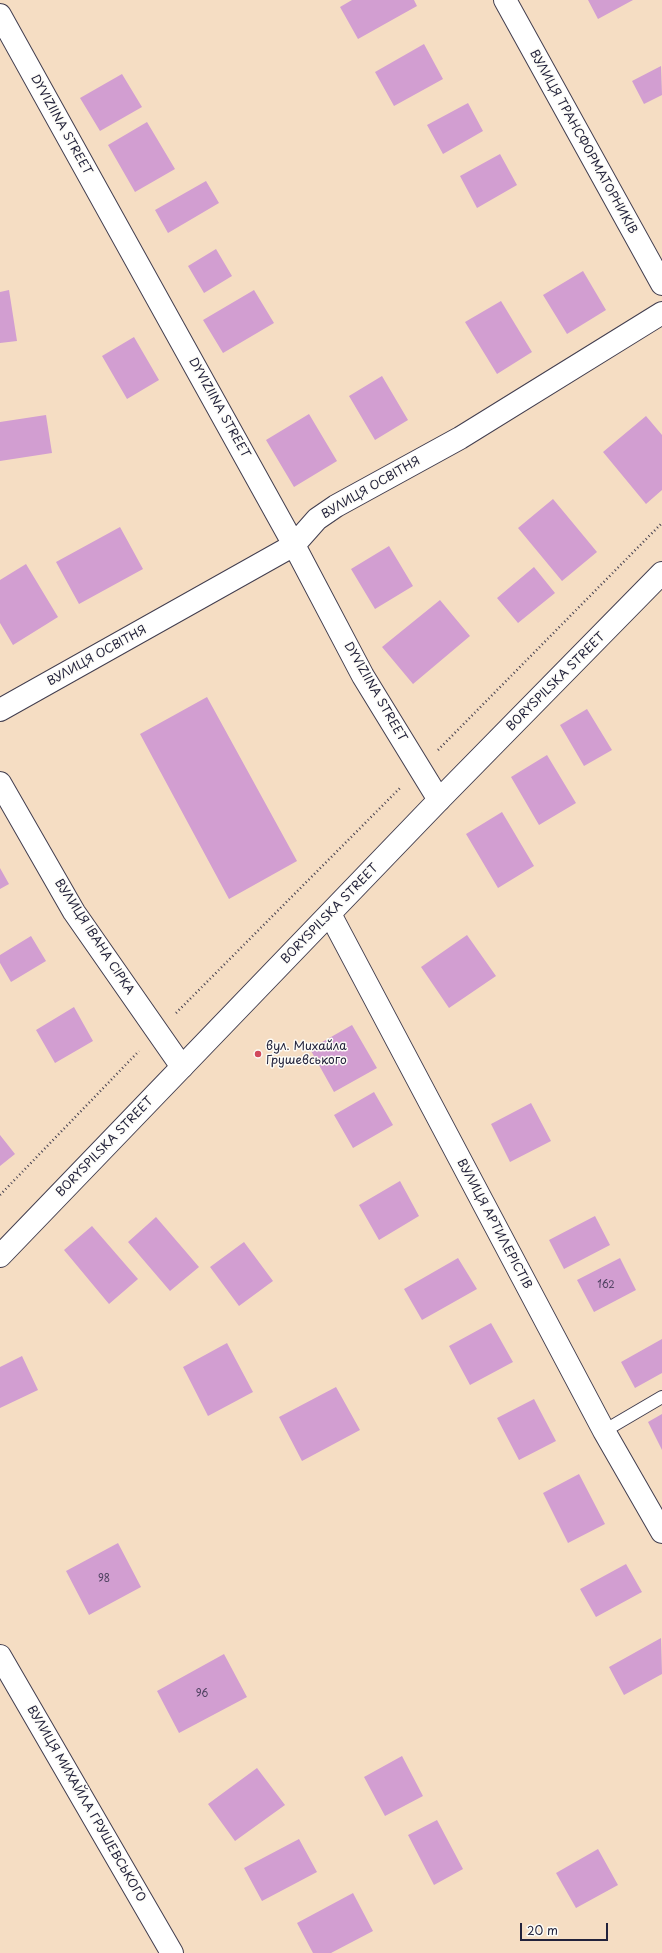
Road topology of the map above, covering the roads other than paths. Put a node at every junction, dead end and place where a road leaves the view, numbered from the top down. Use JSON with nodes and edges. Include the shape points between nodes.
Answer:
{"nodes":[{"id":1,"x":505,"y":0,"type":"edge"},
{"id":2,"x":0,"y":15,"type":"edge"},
{"id":3,"x":662,"y":284,"type":"edge"},
{"id":4,"x":662,"y":313,"type":"edge"},
{"id":5,"x":294,"y":545,"type":"junction"},
{"id":6,"x":662,"y":573,"type":"edge"},
{"id":7,"x":0,"y":710,"type":"edge"},
{"id":8,"x":0,"y":783,"type":"edge"},
{"id":9,"x":439,"y":800,"type":"junction"},
{"id":10,"x":330,"y":914,"type":"junction"},
{"id":11,"x":182,"y":1067,"type":"junction"},
{"id":12,"x":0,"y":1256,"type":"edge"},
{"id":13,"x":662,"y":1397,"type":"edge"},
{"id":14,"x":604,"y":1431,"type":"junction"},
{"id":15,"x":662,"y":1532,"type":"edge"},
{"id":16,"x":0,"y":1656,"type":"edge"},
{"id":17,"x":172,"y":1953,"type":"edge"}],
"edges":[{"from":1,"to":3,"type":"street","name":"ВУЛИЦЯ ТРАНСФОРМАТОРНИКІВ"},
{"from":2,"to":5,"type":"street","name":"DYVIZIINA STREET"},
{"from":4,"to":5,"type":"street","name":"ВУЛИЦЯ ОСВІТНЯ","via":[[460,438],[336,506],[317,519]]},
{"from":5,"to":7,"type":"street","name":"ВУЛИЦЯ ОСВІТНЯ"},
{"from":5,"to":9,"type":"street","name":"DYVIZIINA STREET","via":[[363,676]]},
{"from":6,"to":9,"type":"street","name":"BORYSPILSKA STREET"},
{"from":8,"to":11,"type":"street","name":"ВУЛИЦЯ ІВАНА СІРКА","via":[[74,912]]},
{"from":9,"to":10,"type":"street","name":"BORYSPILSKA STREET"},
{"from":10,"to":11,"type":"street","name":"BORYSPILSKA STREET"},
{"from":10,"to":14,"type":"street","name":"ВУЛИЦЯ АРТИЛЕРІСТІВ"},
{"from":11,"to":12,"type":"street","name":"BORYSPILSKA STREET"},
{"from":13,"to":14,"type":"lane"},
{"from":14,"to":15,"type":"street","name":"ВУЛИЦЯ АРТИЛЕРІСТІВ"},
{"from":16,"to":17,"type":"street","name":"ВУЛИЦЯ МИХАЙЛА ГРУШЕВСЬКОГО"}]}
